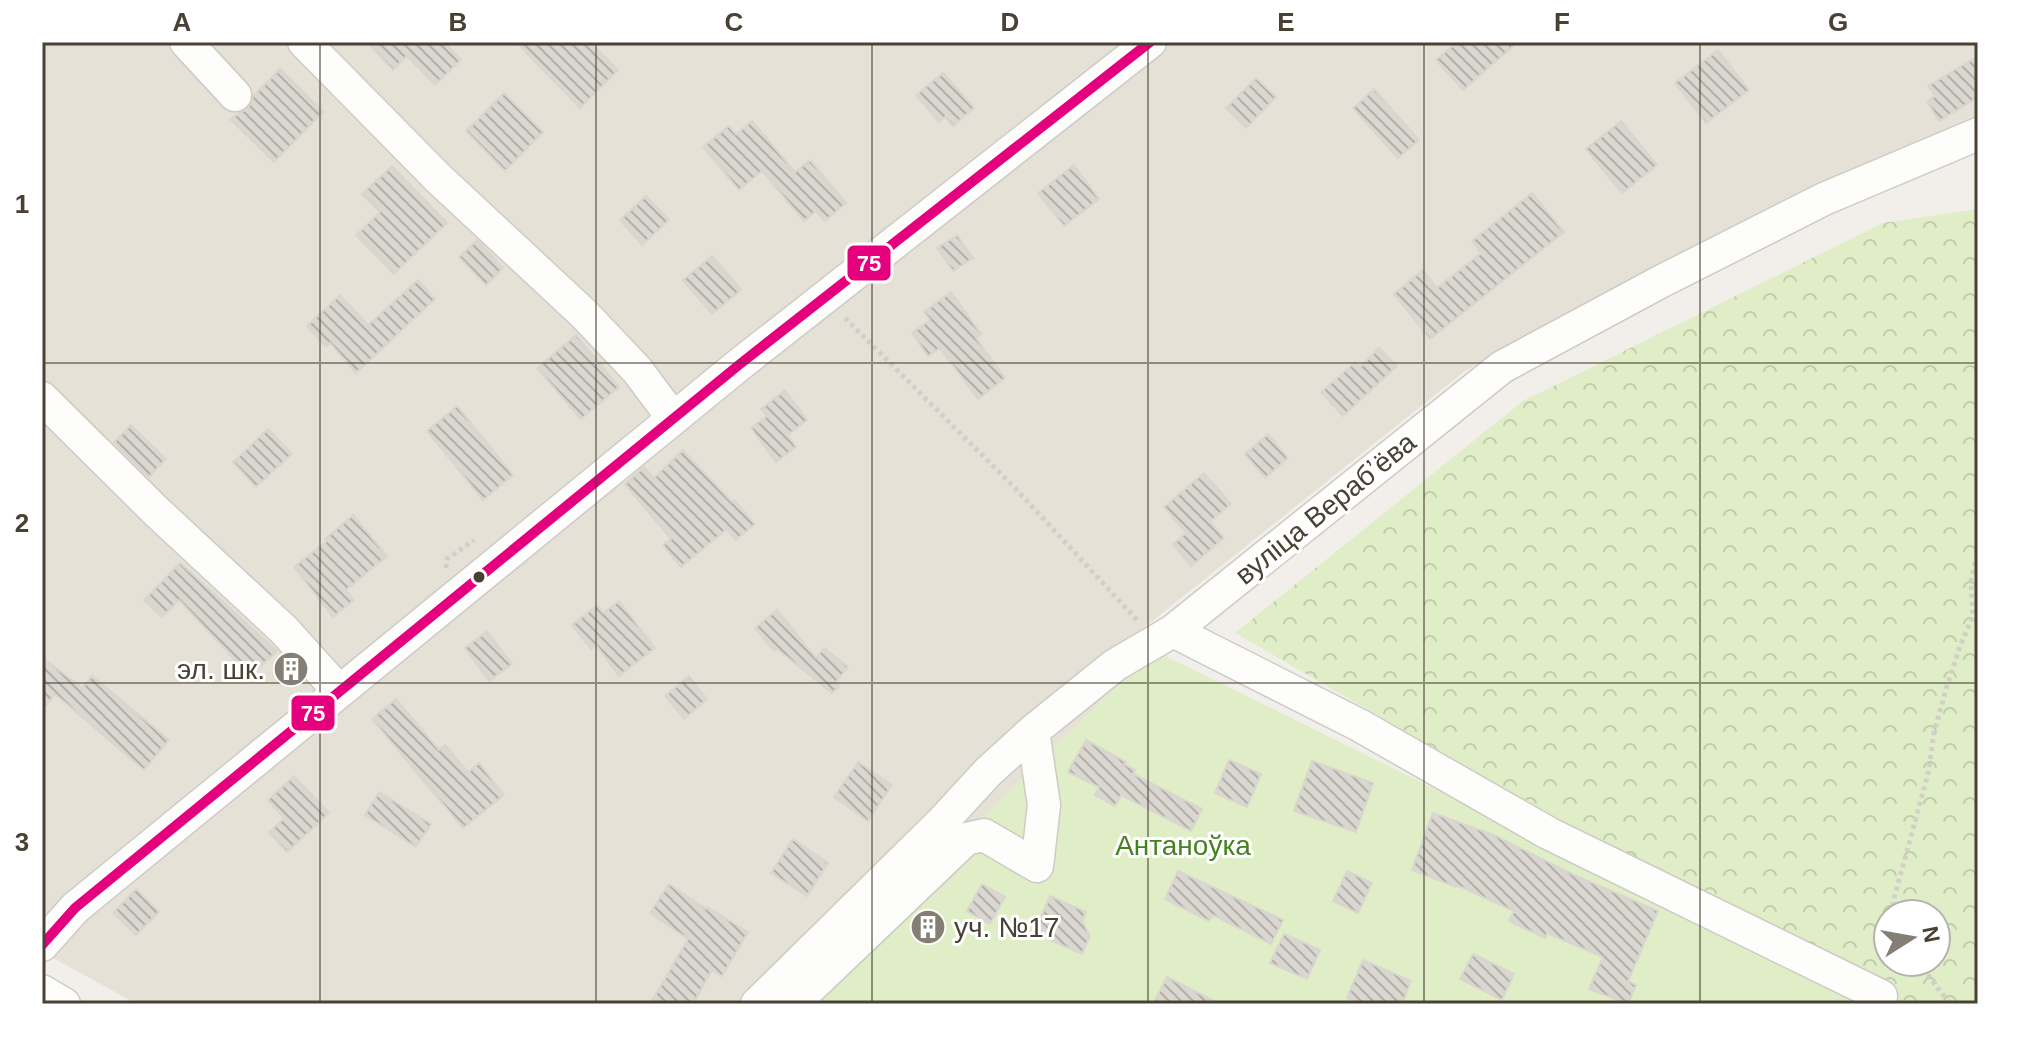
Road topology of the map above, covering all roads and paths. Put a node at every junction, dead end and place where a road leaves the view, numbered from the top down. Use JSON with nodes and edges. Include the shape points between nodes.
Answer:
{"nodes":[{"id":1,"x":186,"y":42,"type":"edge"},
{"id":2,"x":304,"y":42,"type":"edge"},
{"id":3,"x":1150,"y":42,"type":"edge"},
{"id":4,"x":235,"y":95,"type":"dead end"},
{"id":5,"x":1978,"y":134,"type":"edge"},
{"id":6,"x":825,"y":297,"type":"junction"},
{"id":7,"x":42,"y":398,"type":"edge"},
{"id":8,"x":673,"y":418,"type":"junction"},
{"id":9,"x":1978,"y":469,"type":"edge"},
{"id":10,"x":1978,"y":476,"type":"edge"},
{"id":11,"x":1978,"y":551,"type":"edge"},
{"id":12,"x":1164,"y":636,"type":"junction"},
{"id":13,"x":339,"y":691,"type":"junction"},
{"id":14,"x":1033,"y":731,"type":"junction"},
{"id":15,"x":1894,"y":898,"type":"edge"},
{"id":16,"x":42,"y":945,"type":"edge"},
{"id":17,"x":1930,"y":978,"type":"edge"},
{"id":18,"x":42,"y":991,"type":"edge"},
{"id":19,"x":1881,"y":996,"type":"dead end"},
{"id":20,"x":64,"y":1004,"type":"edge"},
{"id":21,"x":757,"y":1004,"type":"edge"},
{"id":22,"x":793,"y":1004,"type":"edge"},
{"id":23,"x":1950,"y":1004,"type":"edge"}],
"edges":[{"from":1,"to":4,"type":"street"},
{"from":2,"to":8,"type":"street","via":[[438,178],[584,314]]},
{"from":3,"to":6,"type":"street"},
{"from":5,"to":12,"type":"street","name":"вуліца Верабʼёва","via":[[1824,199],[1502,367]]},
{"from":6,"to":8,"type":"street"},
{"from":6,"to":12,"type":"path"},
{"from":7,"to":13,"type":"street","via":[[284,630]]},
{"from":8,"to":13,"type":"street"},
{"from":9,"to":10,"type":"path"},
{"from":11,"to":15,"type":"path","via":[[1971,581],[1973,616],[1934,732]]},
{"from":12,"to":14,"type":"street","name":"вуліца Верабʼёва","via":[[1115,665]]},
{"from":12,"to":19,"type":"street","via":[[1359,725],[1548,833]]},
{"from":13,"to":16,"type":"street","via":[[75,908]]},
{"from":14,"to":21,"type":"street","name":"вуліца Верабʼёва"},
{"from":14,"to":22,"type":"street","via":[[1044,805],[1037,866],[984,835],[966,839]]},
{"from":17,"to":23,"type":"path"},
{"from":18,"to":20,"type":"street"}]}
